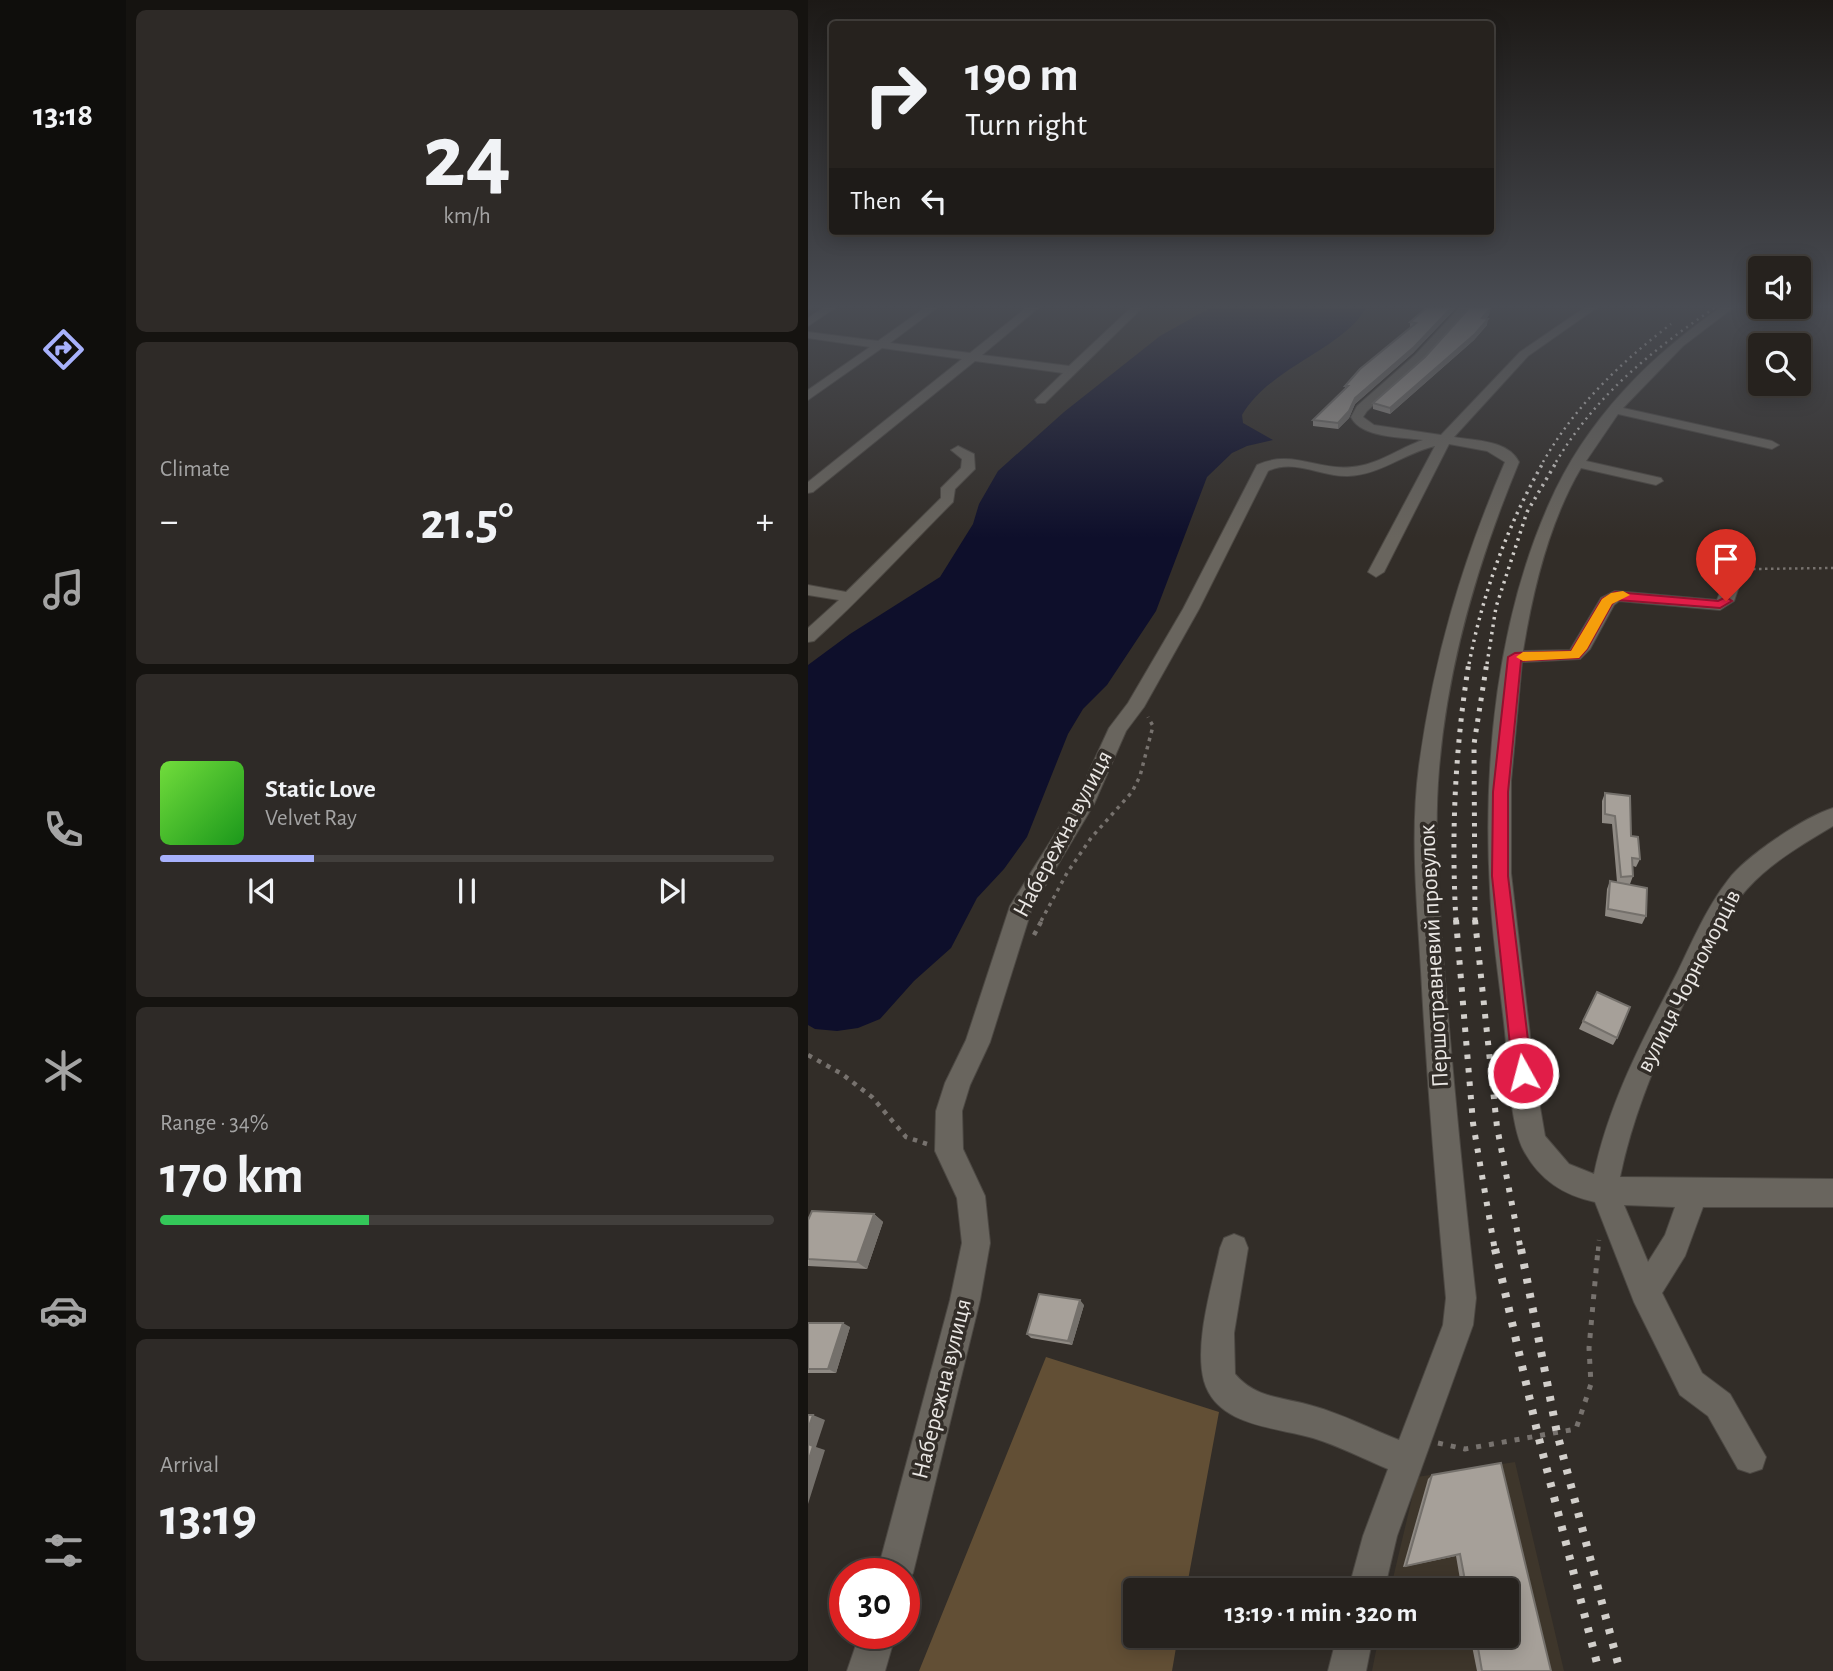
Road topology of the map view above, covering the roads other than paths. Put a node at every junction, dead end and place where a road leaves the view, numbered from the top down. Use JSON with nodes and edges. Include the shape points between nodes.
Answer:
{"nodes":[{"id":1,"x":828,"y":382,"type":"edge"},
{"id":2,"x":942,"y":382,"type":"edge"},
{"id":3,"x":1058,"y":382,"type":"edge"},
{"id":4,"x":1392,"y":382,"type":"edge"},
{"id":5,"x":1498,"y":382,"type":"edge"},
{"id":6,"x":1638,"y":382,"type":"edge"},
{"id":7,"x":808,"y":396,"type":"edge"},
{"id":8,"x":1041,"y":400,"type":"dead end"},
{"id":9,"x":1616,"y":410,"type":"junction"},
{"id":10,"x":1445,"y":439,"type":"junction"},
{"id":11,"x":1772,"y":445,"type":"dead end"},
{"id":12,"x":958,"y":450,"type":"dead end"},
{"id":13,"x":1578,"y":463,"type":"junction"},
{"id":14,"x":1656,"y":481,"type":"dead end"},
{"id":15,"x":808,"y":489,"type":"edge"},
{"id":16,"x":1737,"y":569,"type":"road end"},
{"id":17,"x":1376,"y":572,"type":"dead end"},
{"id":18,"x":808,"y":590,"type":"edge"},
{"id":19,"x":848,"y":597,"type":"junction"},
{"id":20,"x":808,"y":637,"type":"edge"},
{"id":21,"x":1515,"y":657,"type":"junction"},
{"id":22,"x":1832,"y":816,"type":"edge"},
{"id":23,"x":1604,"y":1189,"type":"junction"},
{"id":24,"x":1832,"y":1193,"type":"edge"},
{"id":25,"x":1691,"y":1194,"type":"junction"},
{"id":26,"x":1234,"y":1248,"type":"dead end"},
{"id":27,"x":1645,"y":1290,"type":"junction"},
{"id":28,"x":1411,"y":1449,"type":"junction"},
{"id":29,"x":1750,"y":1457,"type":"dead end"},
{"id":30,"x":899,"y":1558,"type":"edge"},
{"id":31,"x":1369,"y":1578,"type":"edge"},
{"id":32,"x":1352,"y":1648,"type":"edge"},
{"id":33,"x":873,"y":1649,"type":"edge"},
{"id":34,"x":866,"y":1671,"type":"edge"},
{"id":35,"x":1347,"y":1671,"type":"edge"}],
"edges":[{"from":1,"to":7,"type":"street"},
{"from":2,"to":15,"type":"street"},
{"from":3,"to":8,"type":"street"},
{"from":4,"to":10,"type":"street","via":[[1362,408],[1357,420],[1371,428]]},
{"from":5,"to":10,"type":"street"},
{"from":6,"to":9,"type":"street"},
{"from":9,"to":11,"type":"street"},
{"from":9,"to":13,"type":"street"},
{"from":10,"to":17,"type":"street"},
{"from":10,"to":28,"type":"street","name":"Першотравневий провулок","via":[[1491,447],[1509,456],[1512,467],[1484,528],[1447,652],[1429,767],[1425,830],[1429,915],[1461,1298],[1450,1352]]},
{"from":10,"to":30,"type":"street","name":"Набережна вулиця","via":[[1422,443],[1349,472],[1287,462],[1262,468],[1191,609],[1135,707],[1118,728],[1084,804],[1021,906],[978,1042],[949,1111],[949,1151],[971,1196],[977,1243]]},
{"from":12,"to":19,"type":"street","via":[[969,457],[968,469],[948,488],[948,499]]},
{"from":13,"to":14,"type":"street"},
{"from":13,"to":21,"type":"street","via":[[1541,545]]},
{"from":16,"to":21,"type":"street","via":[[1726,601],[1720,605],[1615,596],[1574,655]]},
{"from":18,"to":19,"type":"street"},
{"from":19,"to":20,"type":"street"},
{"from":21,"to":23,"type":"street","via":[[1502,765],[1500,876],[1528,1120],[1533,1141],[1562,1176]]},
{"from":22,"to":23,"type":"street","name":"вулиця Чорноморців","via":[[1761,860],[1736,886],[1643,1065],[1612,1151]]},
{"from":23,"to":25,"type":"street"},
{"from":23,"to":27,"type":"street"},
{"from":24,"to":25,"type":"street"},
{"from":25,"to":27,"type":"street","via":[[1678,1243]]},
{"from":26,"to":28,"type":"street","via":[[1217,1359],[1220,1381],[1232,1395],[1255,1409]]},
{"from":27,"to":29,"type":"street","via":[[1691,1384],[1719,1405]]},
{"from":28,"to":31,"type":"street"},
{"from":32,"to":35,"type":"street"},
{"from":33,"to":34,"type":"street"}]}
